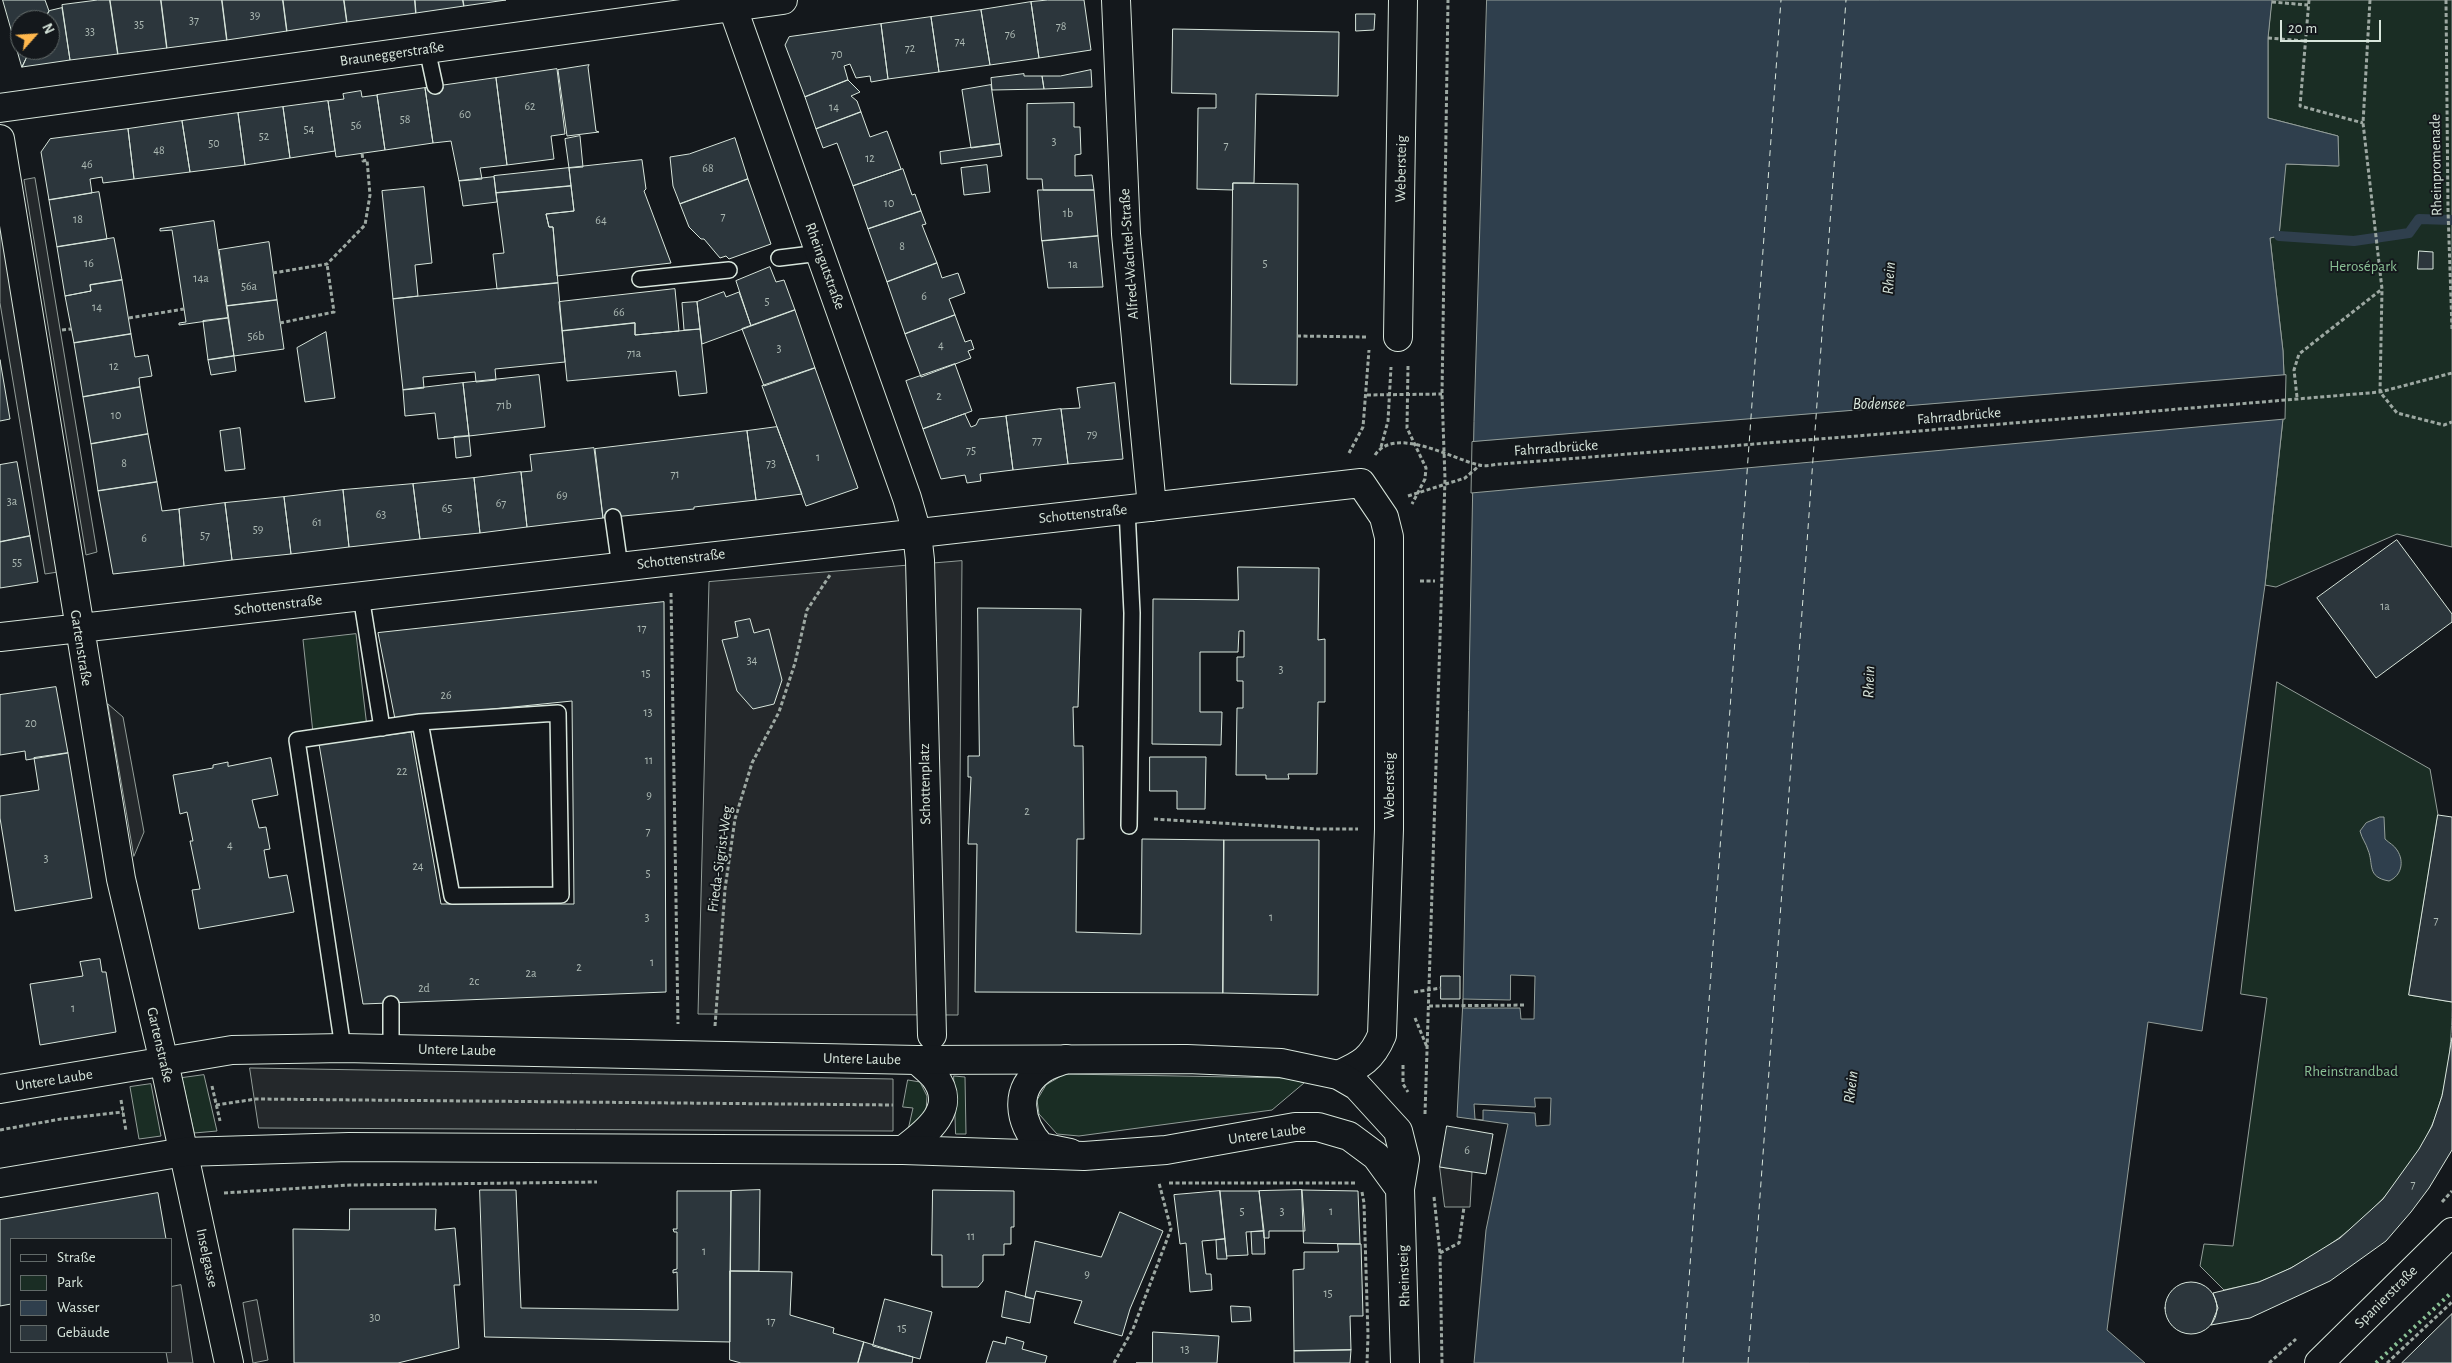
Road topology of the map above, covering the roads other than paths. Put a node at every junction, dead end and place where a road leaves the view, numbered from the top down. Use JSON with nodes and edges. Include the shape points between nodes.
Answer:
{"nodes":[{"id":1,"x":783,"y":0,"type":"edge"},
{"id":2,"x":1116,"y":0,"type":"edge"},
{"id":3,"x":1403,"y":0,"type":"edge"},
{"id":4,"x":731,"y":4,"type":"edge"},
{"id":5,"x":427,"y":49,"type":"junction"},
{"id":6,"x":435,"y":86,"type":"dead end"},
{"id":7,"x":0,"y":108,"type":"edge"},
{"id":8,"x":0,"y":139,"type":"edge"},
{"id":9,"x":820,"y":253,"type":"junction"},
{"id":10,"x":779,"y":258,"type":"dead end"},
{"id":11,"x":730,"y":270,"type":"dead end"},
{"id":12,"x":640,"y":278,"type":"dead end"},
{"id":13,"x":1398,"y":337,"type":"road end"},
{"id":14,"x":1354,"y":484,"type":"joint"},
{"id":15,"x":1140,"y":508,"type":"junction"},
{"id":16,"x":613,"y":517,"type":"dead end"},
{"id":17,"x":917,"y":533,"type":"junction"},
{"id":18,"x":620,"y":567,"type":"junction"},
{"id":19,"x":361,"y":596,"type":"junction"},
{"id":20,"x":78,"y":628,"type":"junction"},
{"id":21,"x":0,"y":637,"type":"edge"},
{"id":22,"x":420,"y":722,"type":"junction"},
{"id":23,"x":382,"y":728,"type":"junction"},
{"id":24,"x":1129,"y":826,"type":"road end"},
{"id":25,"x":391,"y":1004,"type":"dead end"},
{"id":26,"x":932,"y":1035,"type":"dead end"},
{"id":27,"x":343,"y":1048,"type":"junction"},
{"id":28,"x":392,"y":1049,"type":"junction"},
{"id":29,"x":1066,"y":1059,"type":"junction"},
{"id":30,"x":916,"y":1060,"type":"junction"},
{"id":31,"x":164,"y":1062,"type":"junction"},
{"id":32,"x":1338,"y":1075,"type":"junction"},
{"id":33,"x":0,"y":1089,"type":"edge"},
{"id":34,"x":903,"y":1150,"type":"junction"},
{"id":35,"x":184,"y":1152,"type":"junction"},
{"id":36,"x":1084,"y":1156,"type":"junction"},
{"id":37,"x":0,"y":1183,"type":"edge"},
{"id":38,"x":1400,"y":1189,"type":"junction"},
{"id":39,"x":2452,"y":1232,"type":"edge"},
{"id":40,"x":230,"y":1363,"type":"edge"},
{"id":41,"x":1405,"y":1363,"type":"edge"},
{"id":42,"x":2319,"y":1363,"type":"edge"}],
"edges":[{"from":1,"to":4,"type":"street","name":"Brauneggerstraße"},
{"from":2,"to":15,"type":"street","name":"Alfred-Wachtel-Straße"},
{"from":3,"to":13,"type":"street","name":"Webersteig"},
{"from":4,"to":5,"type":"street","name":"Brauneggerstraße"},
{"from":4,"to":9,"type":"street","name":"Rheingutstraße"},
{"from":5,"to":6,"type":"lane"},
{"from":5,"to":7,"type":"street","name":"Brauneggerstraße"},
{"from":8,"to":20,"type":"street","name":"Gartenstraße"},
{"from":9,"to":10,"type":"lane"},
{"from":9,"to":17,"type":"street","name":"Rheingutstraße"},
{"from":11,"to":12,"type":"lane"},
{"from":14,"to":15,"type":"street","name":"Schottenstraße"},
{"from":14,"to":32,"type":"street","name":"Webersteig","via":[[1384,517],[1389,536],[1389,829],[1382,1035],[1373,1054],[1360,1066]]},
{"from":15,"to":17,"type":"street","name":"Schottenstraße"},
{"from":15,"to":24,"type":"lane","via":[[1132,613]]},
{"from":16,"to":18,"type":"lane"},
{"from":17,"to":18,"type":"street","name":"Schottenstraße"},
{"from":17,"to":26,"type":"street","name":"Schottenplatz"},
{"from":18,"to":19,"type":"street","name":"Schottenstraße"},
{"from":19,"to":20,"type":"street","name":"Schottenstraße"},
{"from":19,"to":23,"type":"lane"},
{"from":20,"to":21,"type":"street","name":"Schottenstraße"},
{"from":20,"to":31,"type":"street","name":"Gartenstraße","via":[[121,879]]},
{"from":22,"to":22,"type":"lane","via":[[558,713],[561,895],[452,896]]},
{"from":22,"to":23,"type":"lane"},
{"from":23,"to":27,"type":"lane","via":[[296,740]]},
{"from":25,"to":28,"type":"lane"},
{"from":27,"to":28,"type":"street","name":"Untere Laube"},
{"from":27,"to":31,"type":"street","name":"Untere Laube","via":[[232,1050]]},
{"from":28,"to":30,"type":"street","name":"Untere Laube"},
{"from":29,"to":30,"type":"street","name":"Untere Laube"},
{"from":29,"to":32,"type":"street","name":"Untere Laube","via":[[1281,1063]]},
{"from":29,"to":36,"type":"street","name":"Untere Laube","via":[[1045,1067],[1029,1082],[1022,1116],[1031,1136],[1041,1147]]},
{"from":30,"to":34,"type":"street","name":"Untere Laube","via":[[934,1076],[942,1092],[942,1113],[927,1133]]},
{"from":31,"to":33,"type":"street","name":"Untere Laube"},
{"from":31,"to":35,"type":"street","name":"Gartenstraße"},
{"from":32,"to":38,"type":"street","name":"Untere Laube","via":[[1356,1086],[1398,1132],[1405,1159]]},
{"from":34,"to":35,"type":"street","name":"Untere Laube","via":[[350,1147]]},
{"from":34,"to":36,"type":"street","name":"Untere Laube"},
{"from":35,"to":37,"type":"street","name":"Untere Laube"},
{"from":35,"to":40,"type":"street","name":"Inselgasse"},
{"from":36,"to":38,"type":"street","name":"Untere Laube","via":[[1166,1150],[1271,1130],[1318,1128],[1349,1136],[1376,1156]]},
{"from":38,"to":41,"type":"street","name":"Rheinsteig"},
{"from":39,"to":42,"type":"street","name":"Spanierstraße"}]}
